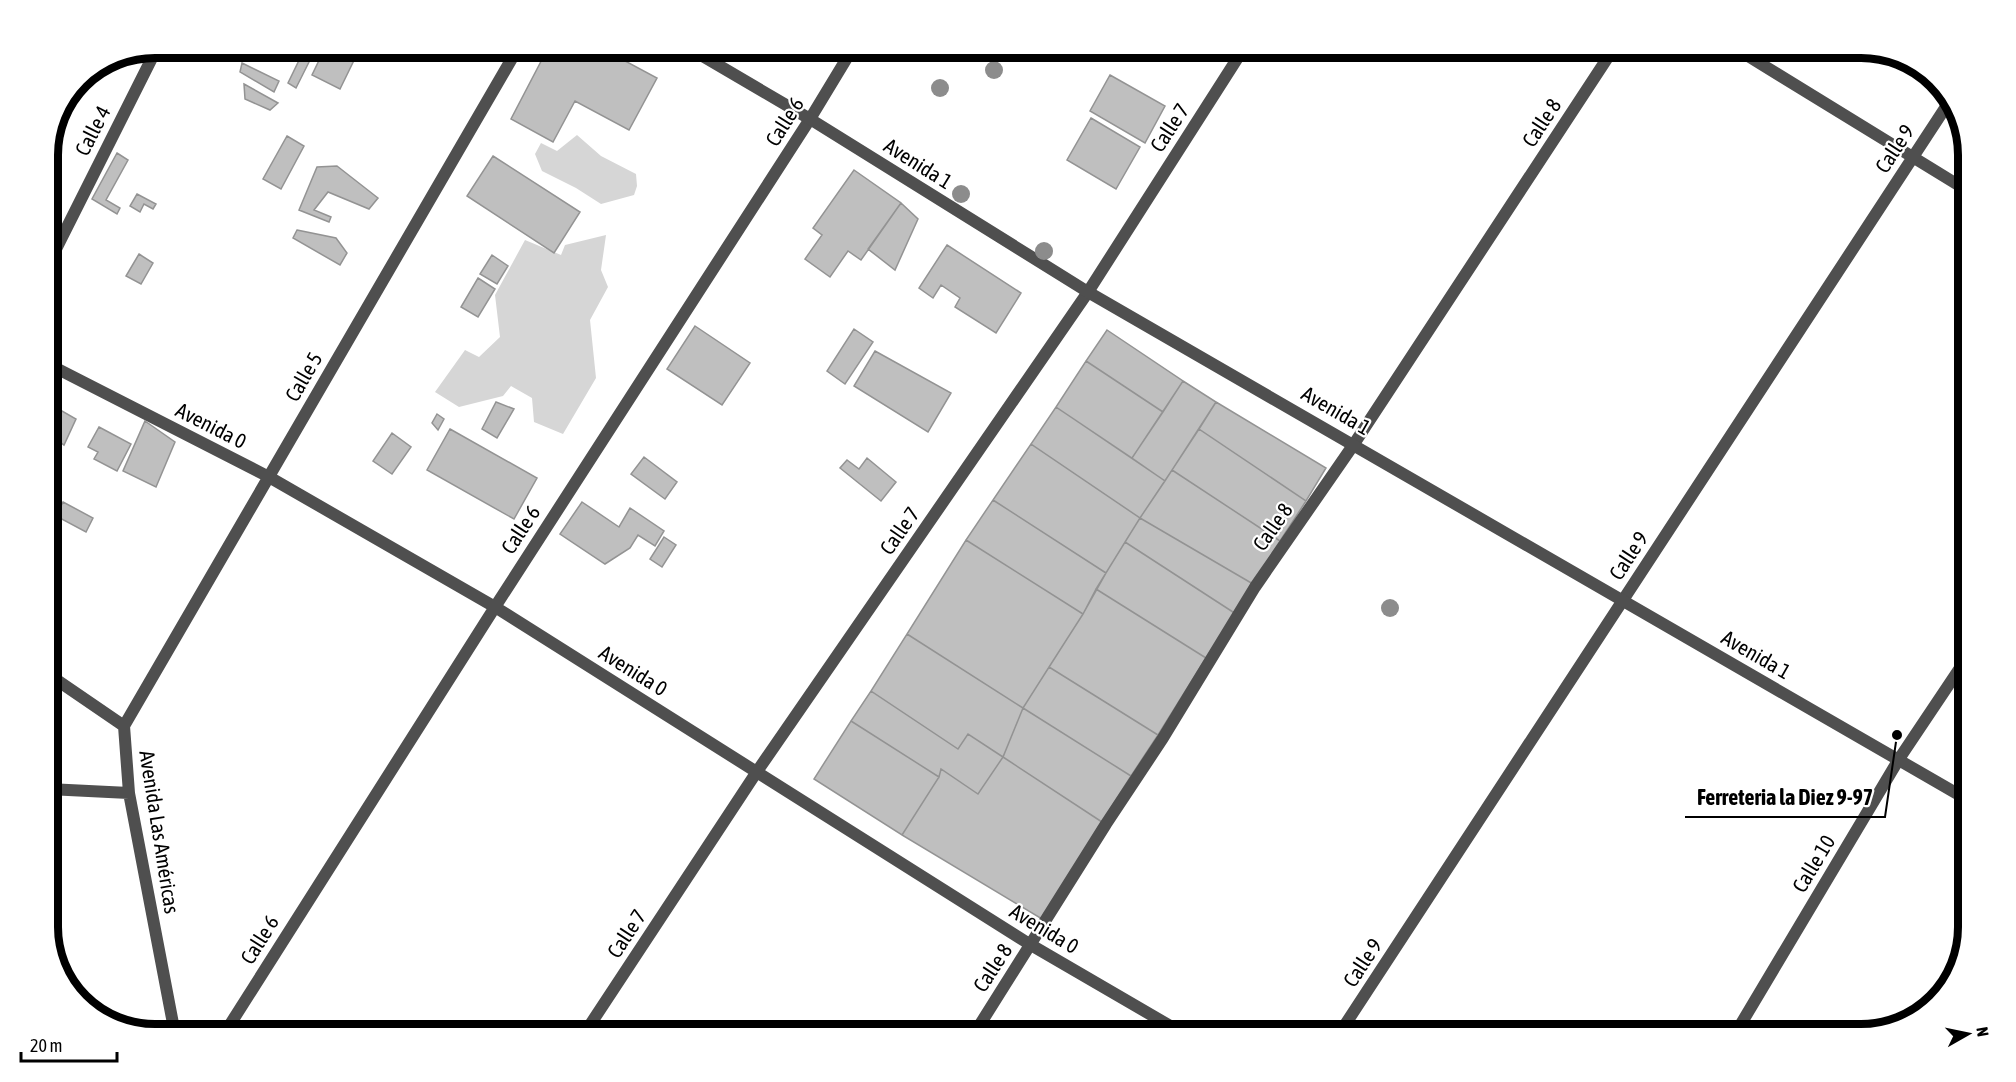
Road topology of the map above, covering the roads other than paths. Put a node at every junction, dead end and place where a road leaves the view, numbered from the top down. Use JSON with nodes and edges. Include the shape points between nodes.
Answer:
{"nodes":[{"id":1,"x":151,"y":58,"type":"edge"},
{"id":2,"x":512,"y":58,"type":"edge"},
{"id":3,"x":706,"y":58,"type":"edge"},
{"id":4,"x":847,"y":58,"type":"edge"},
{"id":5,"x":1238,"y":58,"type":"edge"},
{"id":6,"x":1607,"y":58,"type":"edge"},
{"id":7,"x":1751,"y":58,"type":"edge"},
{"id":8,"x":1945,"y":108,"type":"edge"},
{"id":9,"x":810,"y":119,"type":"junction"},
{"id":10,"x":1913,"y":157,"type":"junction"},
{"id":11,"x":1957,"y":184,"type":"edge"},
{"id":12,"x":59,"y":243,"type":"edge"},
{"id":13,"x":1088,"y":292,"type":"junction"},
{"id":14,"x":59,"y":370,"type":"edge"},
{"id":15,"x":1354,"y":444,"type":"junction"},
{"id":16,"x":269,"y":477,"type":"junction"},
{"id":17,"x":1623,"y":601,"type":"junction"},
{"id":18,"x":495,"y":607,"type":"junction"},
{"id":19,"x":1958,"y":671,"type":"edge"},
{"id":20,"x":59,"y":682,"type":"edge"},
{"id":21,"x":124,"y":726,"type":"junction"},
{"id":22,"x":1899,"y":759,"type":"junction"},
{"id":23,"x":756,"y":773,"type":"junction"},
{"id":24,"x":59,"y":790,"type":"edge"},
{"id":25,"x":129,"y":793,"type":"junction"},
{"id":26,"x":1958,"y":794,"type":"edge"},
{"id":27,"x":1031,"y":945,"type":"junction"},
{"id":28,"x":173,"y":1024,"type":"edge"},
{"id":29,"x":230,"y":1024,"type":"edge"},
{"id":30,"x":591,"y":1024,"type":"edge"},
{"id":31,"x":980,"y":1024,"type":"edge"},
{"id":32,"x":1167,"y":1024,"type":"edge"},
{"id":33,"x":1346,"y":1024,"type":"edge"},
{"id":34,"x":1741,"y":1024,"type":"edge"}],
"edges":[{"from":1,"to":12,"type":"street","name":"Calle 4"},
{"from":2,"to":16,"type":"street","name":"Calle 5"},
{"from":3,"to":9,"type":"street","name":"Avenida 1"},
{"from":4,"to":9,"type":"street","name":"Calle 6"},
{"from":5,"to":13,"type":"street","name":"Calle 7"},
{"from":6,"to":15,"type":"street","name":"Calle 8"},
{"from":7,"to":10,"type":"street"},
{"from":8,"to":10,"type":"street","name":"Calle 9"},
{"from":9,"to":13,"type":"street","name":"Avenida 1"},
{"from":9,"to":18,"type":"street","name":"Calle 6"},
{"from":10,"to":11,"type":"street"},
{"from":10,"to":17,"type":"street","name":"Calle 9"},
{"from":13,"to":15,"type":"street","name":"Avenida 1"},
{"from":13,"to":23,"type":"street","name":"Calle 7"},
{"from":14,"to":16,"type":"street","name":"Avenida 0"},
{"from":15,"to":17,"type":"street","name":"Avenida 1"},
{"from":15,"to":27,"type":"street","name":"Calle 8","via":[[1255,587]]},
{"from":16,"to":18,"type":"street","name":"Avenida 0"},
{"from":16,"to":21,"type":"street","name":"Calle 5"},
{"from":17,"to":22,"type":"street","name":"Avenida 1"},
{"from":17,"to":33,"type":"street","name":"Calle 9"},
{"from":18,"to":23,"type":"street","name":"Avenida 0"},
{"from":18,"to":29,"type":"street","name":"Calle 6"},
{"from":19,"to":22,"type":"street","name":"Calle 10"},
{"from":20,"to":21,"type":"street","name":"Avenida Las Américas"},
{"from":21,"to":25,"type":"street","name":"Avenida Las Américas"},
{"from":22,"to":26,"type":"street","name":"Avenida 1"},
{"from":22,"to":34,"type":"street","name":"Calle 10"},
{"from":23,"to":27,"type":"street","name":"Avenida 0"},
{"from":23,"to":30,"type":"street","name":"Calle 7"},
{"from":24,"to":25,"type":"street"},
{"from":25,"to":28,"type":"street","name":"Avenida Las Américas"},
{"from":27,"to":31,"type":"street","name":"Calle 8"},
{"from":27,"to":32,"type":"street","name":"Avenida 0"}]}
